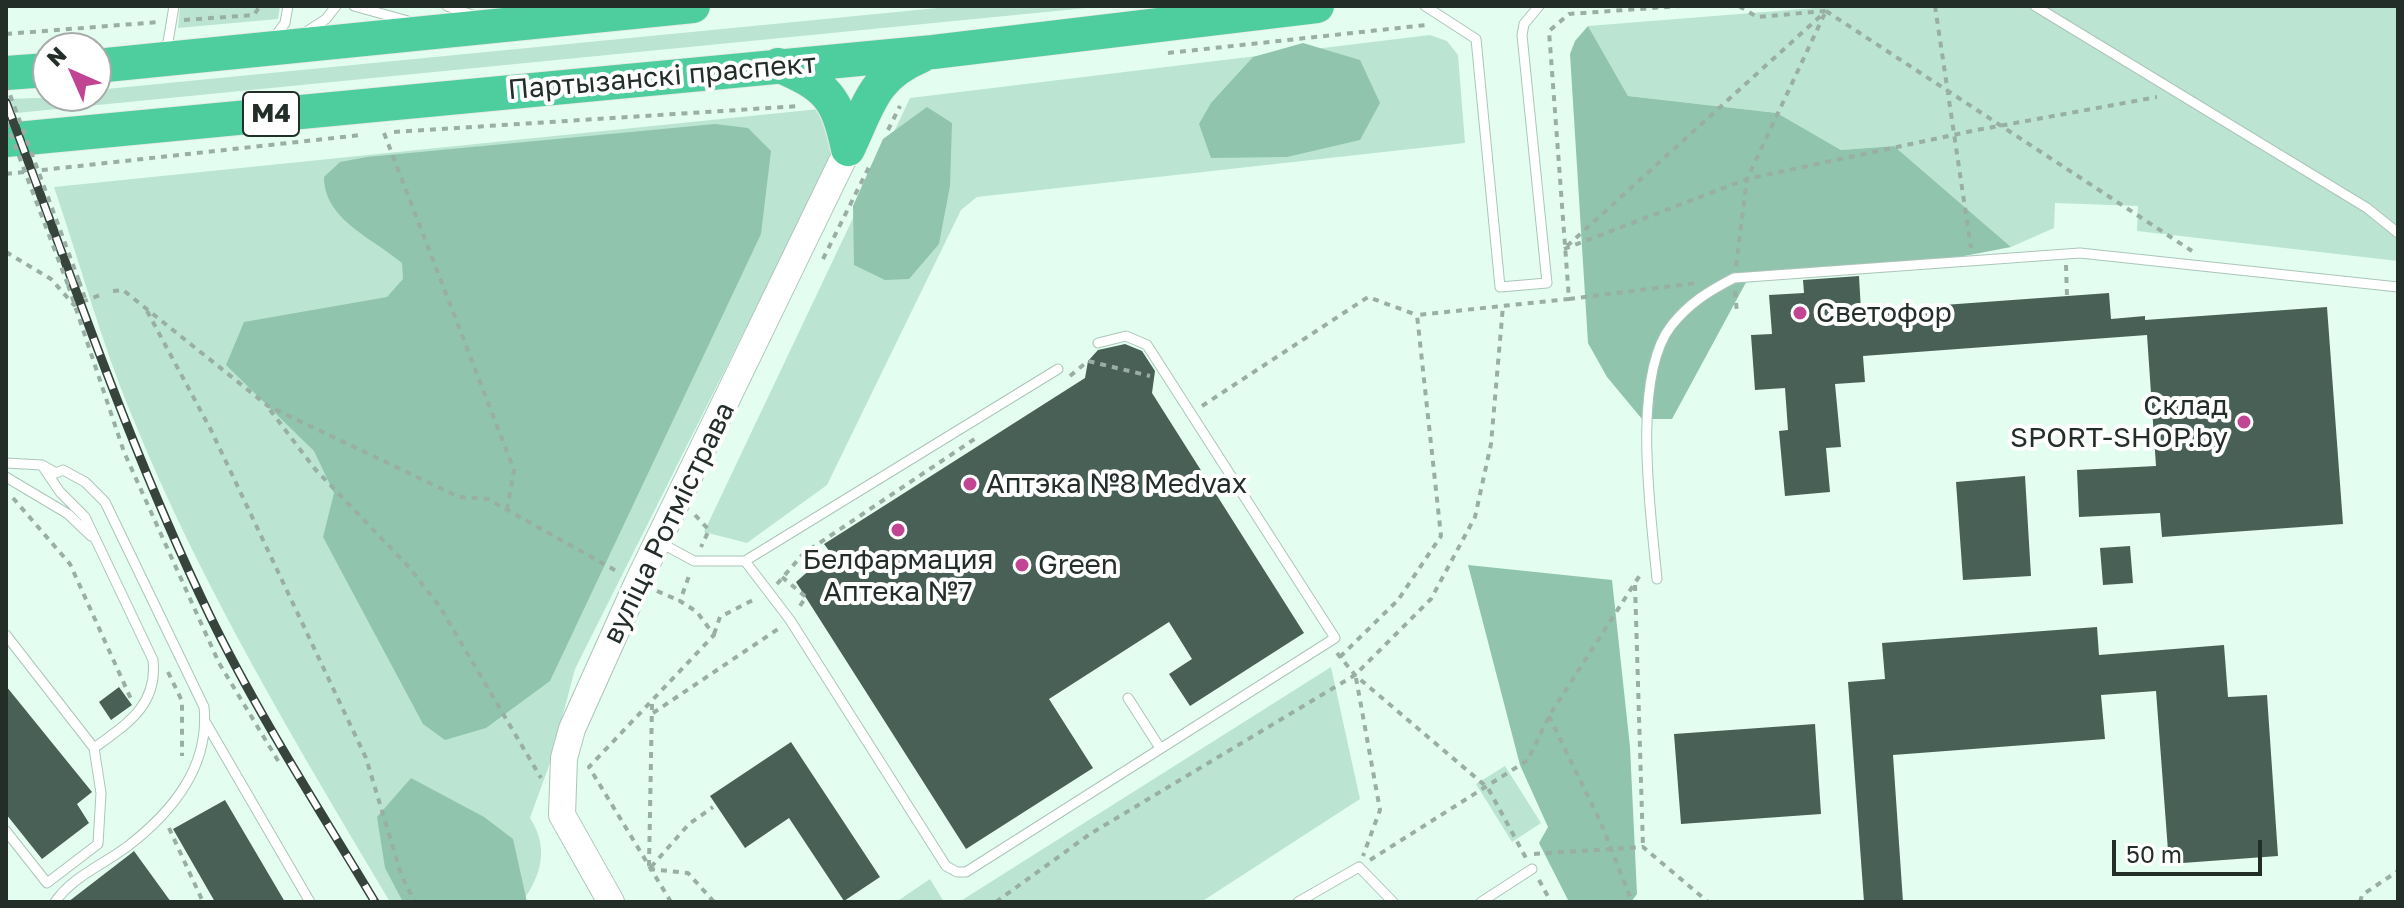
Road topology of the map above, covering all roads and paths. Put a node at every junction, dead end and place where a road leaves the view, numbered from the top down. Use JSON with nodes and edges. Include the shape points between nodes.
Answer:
{"nodes":[{"id":1,"x":174,"y":6,"type":"edge"},
{"id":2,"x":260,"y":6,"type":"edge"},
{"id":3,"x":288,"y":6,"type":"edge"},
{"id":4,"x":336,"y":6,"type":"edge"},
{"id":5,"x":354,"y":6,"type":"edge"},
{"id":6,"x":693,"y":6,"type":"edge"},
{"id":7,"x":1425,"y":6,"type":"edge"},
{"id":8,"x":1539,"y":6,"type":"edge"},
{"id":9,"x":1681,"y":6,"type":"edge"},
{"id":10,"x":1739,"y":6,"type":"edge"},
{"id":11,"x":1935,"y":6,"type":"edge"},
{"id":12,"x":1307,"y":7,"type":"edge"},
{"id":13,"x":2037,"y":7,"type":"edge"},
{"id":14,"x":1653,"y":8,"type":"edge"},
{"id":15,"x":1826,"y":8,"type":"edge"},
{"id":16,"x":454,"y":19,"type":"edge"},
{"id":17,"x":173,"y":20,"type":"junction"},
{"id":18,"x":1429,"y":25,"type":"dead end"},
{"id":19,"x":6,"y":34,"type":"edge"},
{"id":20,"x":933,"y":52,"type":"junction"},
{"id":21,"x":1163,"y":53,"type":"dead end"},
{"id":22,"x":242,"y":54,"type":"junction"},
{"id":23,"x":164,"y":61,"type":"junction"},
{"id":24,"x":112,"y":65,"type":"edge"},
{"id":25,"x":777,"y":65,"type":"junction"},
{"id":26,"x":32,"y":71,"type":"edge"},
{"id":27,"x":6,"y":73,"type":"edge"},
{"id":28,"x":6,"y":84,"type":"edge"},
{"id":29,"x":907,"y":92,"type":"dead end"},
{"id":30,"x":1949,"y":93,"type":"junction"},
{"id":31,"x":2178,"y":93,"type":"junction"},
{"id":32,"x":806,"y":105,"type":"dead end"},
{"id":33,"x":6,"y":122,"type":"edge"},
{"id":34,"x":1999,"y":127,"type":"junction"},
{"id":35,"x":384,"y":133,"type":"junction"},
{"id":36,"x":886,"y":134,"type":"dead end"},
{"id":37,"x":1955,"y":135,"type":"junction"},
{"id":38,"x":6,"y":140,"type":"edge"},
{"id":39,"x":860,"y":156,"type":"junction"},
{"id":40,"x":6,"y":174,"type":"edge"},
{"id":41,"x":1747,"y":179,"type":"junction"},
{"id":42,"x":2398,"y":233,"type":"edge"},
{"id":43,"x":1564,"y":249,"type":"junction"},
{"id":44,"x":6,"y":252,"type":"edge"},
{"id":45,"x":2063,"y":255,"type":"junction"},
{"id":46,"x":821,"y":261,"type":"dead end"},
{"id":47,"x":1973,"y":262,"type":"junction"},
{"id":48,"x":2218,"y":268,"type":"junction"},
{"id":49,"x":1734,"y":278,"type":"junction"},
{"id":50,"x":2398,"y":287,"type":"edge"},
{"id":51,"x":113,"y":291,"type":"dead end"},
{"id":52,"x":103,"y":294,"type":"dead end"},
{"id":53,"x":2067,"y":296,"type":"dead end"},
{"id":54,"x":1569,"y":299,"type":"junction"},
{"id":55,"x":86,"y":301,"type":"junction"},
{"id":56,"x":74,"y":305,"type":"junction"},
{"id":57,"x":1503,"y":306,"type":"junction"},
{"id":58,"x":146,"y":309,"type":"junction"},
{"id":59,"x":1737,"y":313,"type":"dead end"},
{"id":60,"x":1417,"y":315,"type":"junction"},
{"id":61,"x":1098,"y":343,"type":"dead end"},
{"id":62,"x":1058,"y":369,"type":"dead end"},
{"id":63,"x":1068,"y":377,"type":"dead end"},
{"id":64,"x":1156,"y":377,"type":"dead end"},
{"id":65,"x":268,"y":406,"type":"junction"},
{"id":66,"x":1191,"y":414,"type":"junction"},
{"id":67,"x":989,"y":430,"type":"dead end"},
{"id":68,"x":6,"y":463,"type":"edge"},
{"id":69,"x":42,"y":465,"type":"junction"},
{"id":70,"x":6,"y":477,"type":"edge"},
{"id":71,"x":6,"y":494,"type":"edge"},
{"id":72,"x":507,"y":510,"type":"junction"},
{"id":73,"x":693,"y":513,"type":"dead end"},
{"id":74,"x":659,"y":542,"type":"junction"},
{"id":75,"x":99,"y":543,"type":"junction"},
{"id":76,"x":1654,"y":553,"type":"junction"},
{"id":77,"x":694,"y":561,"type":"junction"},
{"id":78,"x":745,"y":561,"type":"junction"},
{"id":79,"x":618,"y":571,"type":"dead end"},
{"id":80,"x":782,"y":577,"type":"junction"},
{"id":81,"x":1657,"y":579,"type":"dead end"},
{"id":82,"x":1635,"y":582,"type":"junction"},
{"id":83,"x":771,"y":591,"type":"junction"},
{"id":84,"x":790,"y":620,"type":"junction"},
{"id":85,"x":6,"y":635,"type":"edge"},
{"id":86,"x":714,"y":635,"type":"junction"},
{"id":87,"x":1340,"y":657,"type":"dead end"},
{"id":88,"x":1355,"y":675,"type":"junction"},
{"id":89,"x":1128,"y":698,"type":"dead end"},
{"id":90,"x":652,"y":704,"type":"junction"},
{"id":91,"x":136,"y":706,"type":"dead end"},
{"id":92,"x":653,"y":713,"type":"junction"},
{"id":93,"x":1549,"y":716,"type":"junction"},
{"id":94,"x":206,"y":723,"type":"junction"},
{"id":95,"x":94,"y":748,"type":"junction"},
{"id":96,"x":1160,"y":748,"type":"junction"},
{"id":97,"x":280,"y":764,"type":"dead end"},
{"id":98,"x":1488,"y":788,"type":"junction"},
{"id":99,"x":713,"y":807,"type":"dead end"},
{"id":100,"x":562,"y":815,"type":"junction"},
{"id":101,"x":6,"y":831,"type":"edge"},
{"id":102,"x":1643,"y":847,"type":"junction"},
{"id":103,"x":1611,"y":848,"type":"junction"},
{"id":104,"x":1524,"y":854,"type":"junction"},
{"id":105,"x":1359,"y":867,"type":"junction"},
{"id":106,"x":649,"y":869,"type":"junction"},
{"id":107,"x":1532,"y":869,"type":"junction"},
{"id":108,"x":2398,"y":871,"type":"edge"},
{"id":109,"x":55,"y":902,"type":"edge"},
{"id":110,"x":310,"y":902,"type":"edge"},
{"id":111,"x":415,"y":902,"type":"edge"},
{"id":112,"x":611,"y":902,"type":"edge"},
{"id":113,"x":671,"y":902,"type":"edge"},
{"id":114,"x":714,"y":902,"type":"edge"},
{"id":115,"x":996,"y":902,"type":"edge"},
{"id":116,"x":1298,"y":902,"type":"edge"},
{"id":117,"x":1393,"y":902,"type":"edge"},
{"id":118,"x":1481,"y":902,"type":"edge"},
{"id":119,"x":1551,"y":902,"type":"edge"},
{"id":120,"x":1632,"y":902,"type":"edge"},
{"id":121,"x":1708,"y":902,"type":"edge"},
{"id":122,"x":2360,"y":902,"type":"edge"}],
"edges":[{"from":1,"to":17,"type":"lane"},
{"from":2,"to":17,"type":"path","via":[[254,15]]},
{"from":3,"to":22,"type":"lane","via":[[276,37]]},
{"from":4,"to":22,"type":"lane","via":[[298,37]]},
{"from":5,"to":16,"type":"lane"},
{"from":6,"to":16,"type":"highway","number":"М4","via":[[534,23]]},
{"from":7,"to":8,"type":"lane","via":[[1476,39],[1500,287],[1547,283],[1522,35]]},
{"from":9,"to":14,"type":"path"},
{"from":10,"to":15,"type":"path","via":[[1757,17]]},
{"from":11,"to":30,"type":"path"},
{"from":12,"to":20,"type":"highway","name":"Партызанскі праспект","number":"М4"},
{"from":13,"to":31,"type":"lane"},
{"from":14,"to":43,"type":"path","via":[[1569,14],[1549,31]]},
{"from":15,"to":30,"type":"path"},
{"from":15,"to":41,"type":"path"},
{"from":15,"to":43,"type":"path"},
{"from":16,"to":22,"type":"highway","number":"М4"},
{"from":17,"to":19,"type":"path"},
{"from":17,"to":23,"type":"lane"},
{"from":18,"to":21,"type":"path"},
{"from":20,"to":25,"type":"highway","name":"Партызанскі праспект","number":"М4"},
{"from":20,"to":39,"type":"highway","via":[[890,71],[880,83]]},
{"from":22,"to":23,"type":"highway","number":"М4"},
{"from":23,"to":24,"type":"highway","number":"М4"},
{"from":25,"to":38,"type":"highway","name":"Партызанскі праспект","number":"М4"},
{"from":25,"to":39,"type":"highway","via":[[806,77],[836,102]]},
{"from":26,"to":27,"type":"highway"},
{"from":28,"to":55,"type":"path","bridge":true},
{"from":29,"to":36,"type":"path"},
{"from":30,"to":34,"type":"path"},
{"from":30,"to":37,"type":"path"},
{"from":31,"to":34,"type":"path"},
{"from":31,"to":42,"type":"lane","via":[[2367,208]]},
{"from":32,"to":35,"type":"path"},
{"from":33,"to":56,"type":"path","bridge":true},
{"from":34,"to":37,"type":"path"},
{"from":34,"to":48,"type":"path"},
{"from":35,"to":40,"type":"path"},
{"from":35,"to":72,"type":"path","via":[[514,470]]},
{"from":37,"to":41,"type":"path"},
{"from":37,"to":47,"type":"path"},
{"from":39,"to":46,"type":"path"},
{"from":39,"to":74,"type":"street","name":"вуліца Ротмістрава"},
{"from":41,"to":43,"type":"path"},
{"from":41,"to":49,"type":"path"},
{"from":43,"to":54,"type":"path"},
{"from":44,"to":56,"type":"path","via":[[51,279]]},
{"from":45,"to":47,"type":"lane"},
{"from":45,"to":48,"type":"lane"},
{"from":45,"to":53,"type":"path"},
{"from":47,"to":49,"type":"lane"},
{"from":48,"to":50,"type":"lane"},
{"from":49,"to":54,"type":"path"},
{"from":49,"to":59,"type":"path"},
{"from":49,"to":76,"type":"lane","via":[[1698,297],[1670,328],[1653,366],[1647,405]]},
{"from":51,"to":58,"type":"path","via":[[123,290]]},
{"from":52,"to":55,"type":"path"},
{"from":54,"to":57,"type":"path"},
{"from":55,"to":56,"type":"path"},
{"from":56,"to":97,"type":"path","via":[[124,452],[219,663]]},
{"from":57,"to":60,"type":"path"},
{"from":57,"to":88,"type":"path","via":[[1491,444],[1475,517],[1431,599]]},
{"from":58,"to":65,"type":"path"},
{"from":58,"to":111,"type":"path","via":[[211,430],[366,758],[402,877]]},
{"from":60,"to":66,"type":"path","via":[[1368,297]]},
{"from":60,"to":87,"type":"path","via":[[1441,536],[1398,600]]},
{"from":61,"to":66,"type":"lane","via":[[1126,336],[1147,345]]},
{"from":62,"to":78,"type":"lane"},
{"from":63,"to":64,"type":"path","via":[[1088,361]]},
{"from":65,"to":72,"type":"path","via":[[459,497],[488,499]]},
{"from":65,"to":100,"type":"path","via":[[315,469],[440,607]]},
{"from":66,"to":96,"type":"lane","via":[[1335,638]]},
{"from":67,"to":80,"type":"path","via":[[803,554]]},
{"from":68,"to":69,"type":"lane"},
{"from":69,"to":75,"type":"lane","via":[[85,517]]},
{"from":69,"to":94,"type":"lane","via":[[85,482],[105,502],[204,707]]},
{"from":70,"to":75,"type":"lane","via":[[68,514]]},
{"from":71,"to":91,"type":"path","via":[[70,564],[122,686]]},
{"from":72,"to":79,"type":"path"},
{"from":73,"to":77,"type":"path","via":[[709,530]]},
{"from":74,"to":77,"type":"lane"},
{"from":74,"to":100,"type":"street","name":"вуліца Ротмістрава","via":[[572,729],[564,758]]},
{"from":75,"to":95,"type":"lane","via":[[153,660],[155,675],[138,714]]},
{"from":76,"to":81,"type":"lane"},
{"from":76,"to":82,"type":"path"},
{"from":77,"to":78,"type":"lane"},
{"from":77,"to":86,"type":"path","via":[[680,601],[697,612]]},
{"from":78,"to":83,"type":"lane"},
{"from":80,"to":83,"type":"path"},
{"from":80,"to":84,"type":"path","via":[[806,597]]},
{"from":82,"to":93,"type":"path"},
{"from":82,"to":102,"type":"path"},
{"from":83,"to":84,"type":"lane"},
{"from":83,"to":86,"type":"path","via":[[720,617]]},
{"from":84,"to":92,"type":"path"},
{"from":84,"to":96,"type":"lane","via":[[946,866],[957,872],[966,872]]},
{"from":85,"to":95,"type":"lane"},
{"from":86,"to":90,"type":"path"},
{"from":88,"to":98,"type":"path"},
{"from":88,"to":105,"type":"path","via":[[1380,810]]},
{"from":88,"to":115,"type":"path","via":[[1090,834]]},
{"from":89,"to":96,"type":"lane"},
{"from":90,"to":92,"type":"path"},
{"from":90,"to":106,"type":"path","via":[[589,767]]},
{"from":92,"to":106,"type":"path"},
{"from":93,"to":98,"type":"path","via":[[1528,760]]},
{"from":93,"to":103,"type":"path"},
{"from":94,"to":109,"type":"lane","via":[[200,755],[184,791],[128,846],[65,888]]},
{"from":94,"to":110,"type":"lane"},
{"from":95,"to":101,"type":"lane","via":[[101,793],[98,844],[47,883]]},
{"from":98,"to":104,"type":"path"},
{"from":98,"to":105,"type":"path"},
{"from":99,"to":106,"type":"path","via":[[689,824]]},
{"from":100,"to":112,"type":"street"},
{"from":102,"to":103,"type":"path"},
{"from":102,"to":121,"type":"path"},
{"from":103,"to":104,"type":"path"},
{"from":103,"to":120,"type":"path"},
{"from":104,"to":107,"type":"path"},
{"from":105,"to":116,"type":"lane"},
{"from":105,"to":117,"type":"lane"},
{"from":106,"to":113,"type":"path"},
{"from":106,"to":114,"type":"path","via":[[688,873]]},
{"from":107,"to":118,"type":"lane"},
{"from":107,"to":119,"type":"path"},
{"from":108,"to":122,"type":"path","via":[[2362,895]]}]}
